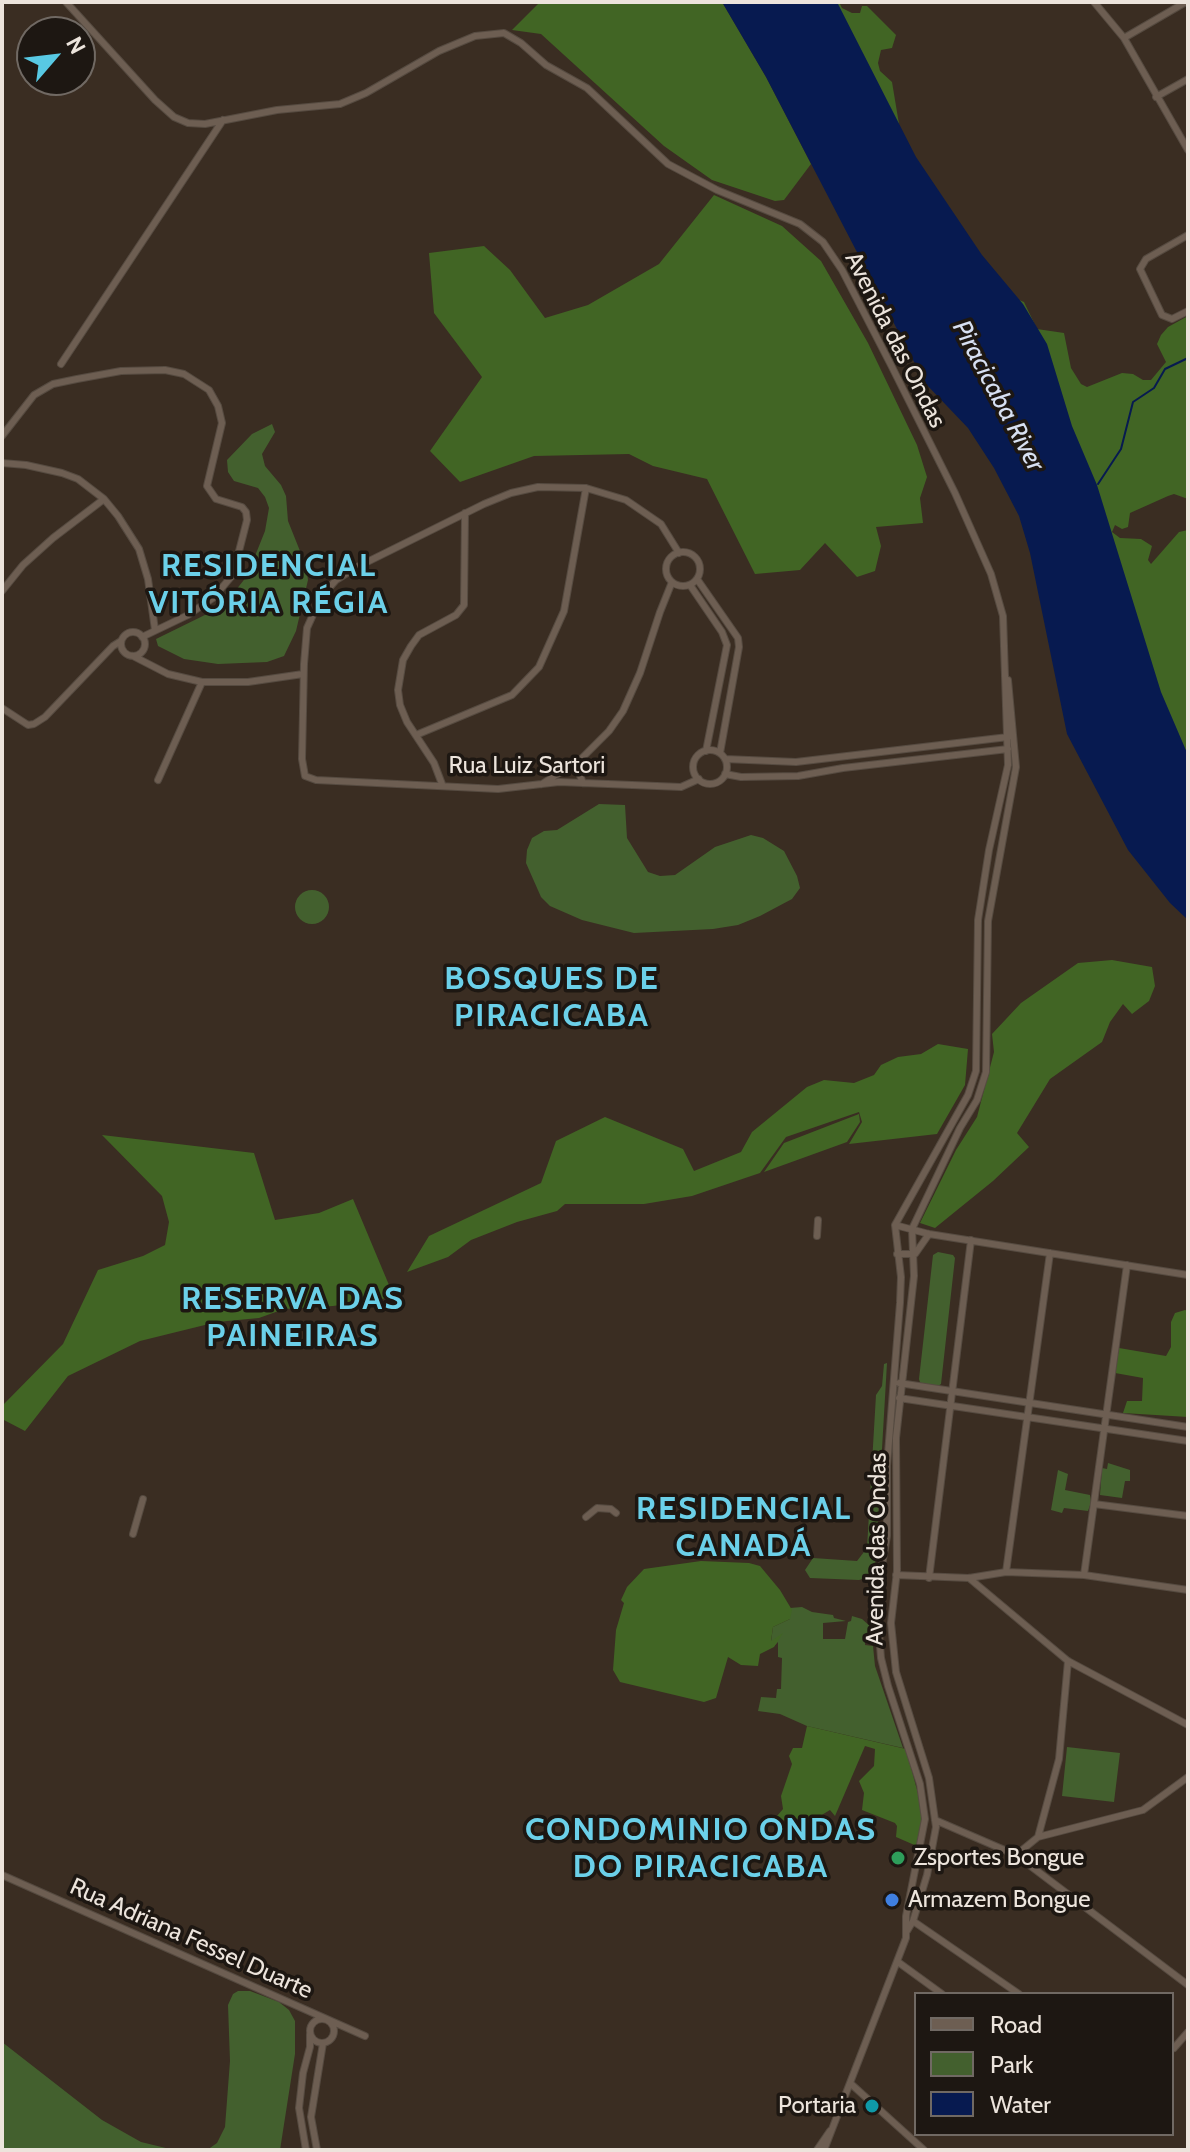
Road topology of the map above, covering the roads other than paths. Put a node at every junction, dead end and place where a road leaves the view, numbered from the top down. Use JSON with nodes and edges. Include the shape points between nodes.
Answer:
{"nodes":[{"id":1,"x":66,"y":2,"type":"edge"},
{"id":2,"x":1094,"y":2,"type":"edge"},
{"id":3,"x":1186,"y":2,"type":"edge"},
{"id":4,"x":1124,"y":38,"type":"junction"},
{"id":5,"x":1188,"y":79,"type":"edge"},
{"id":6,"x":1156,"y":97,"type":"junction"},
{"id":7,"x":223,"y":120,"type":"junction"},
{"id":8,"x":1188,"y":150,"type":"edge"},
{"id":9,"x":1188,"y":235,"type":"edge"},
{"id":10,"x":1188,"y":311,"type":"edge"},
{"id":11,"x":61,"y":364,"type":"dead end"},
{"id":12,"x":2,"y":436,"type":"edge"},
{"id":13,"x":2,"y":463,"type":"edge"},
{"id":14,"x":586,"y":488,"type":"junction"},
{"id":15,"x":104,"y":499,"type":"junction"},
{"id":16,"x":465,"y":513,"type":"junction"},
{"id":17,"x":679,"y":553,"type":"junction"},
{"id":18,"x":697,"y":579,"type":"junction"},
{"id":19,"x":672,"y":582,"type":"junction"},
{"id":20,"x":690,"y":585,"type":"junction"},
{"id":21,"x":2,"y":591,"type":"edge"},
{"id":22,"x":155,"y":630,"type":"junction"},
{"id":23,"x":142,"y":637,"type":"junction"},
{"id":24,"x":121,"y":641,"type":"junction"},
{"id":25,"x":133,"y":656,"type":"junction"},
{"id":26,"x":1005,"y":661,"type":"junction"},
{"id":27,"x":303,"y":674,"type":"junction"},
{"id":28,"x":202,"y":682,"type":"junction"},
{"id":29,"x":2,"y":708,"type":"edge"},
{"id":30,"x":416,"y":735,"type":"junction"},
{"id":31,"x":1008,"y":737,"type":"junction"},
{"id":32,"x":1008,"y":749,"type":"junction"},
{"id":33,"x":706,"y":751,"type":"junction"},
{"id":34,"x":722,"y":756,"type":"junction"},
{"id":35,"x":843,"y":756,"type":"junction"},
{"id":36,"x":581,"y":759,"type":"junction"},
{"id":37,"x":796,"y":762,"type":"junction"},
{"id":38,"x":843,"y":768,"type":"junction"},
{"id":39,"x":725,"y":774,"type":"junction"},
{"id":40,"x":798,"y":776,"type":"junction"},
{"id":41,"x":699,"y":779,"type":"junction"},
{"id":42,"x":158,"y":780,"type":"dead end"},
{"id":43,"x":583,"y":783,"type":"junction"},
{"id":44,"x":442,"y":784,"type":"junction"},
{"id":45,"x":541,"y":784,"type":"junction"},
{"id":46,"x":818,"y":1220,"type":"dead end"},
{"id":47,"x":895,"y":1225,"type":"junction"},
{"id":48,"x":912,"y":1229,"type":"junction"},
{"id":49,"x":929,"y":1234,"type":"junction"},
{"id":50,"x":817,"y":1236,"type":"dead end"},
{"id":51,"x":971,"y":1240,"type":"junction"},
{"id":52,"x":1050,"y":1253,"type":"junction"},
{"id":53,"x":897,"y":1254,"type":"junction"},
{"id":54,"x":915,"y":1254,"type":"junction"},
{"id":55,"x":1127,"y":1265,"type":"junction"},
{"id":56,"x":1188,"y":1275,"type":"edge"},
{"id":57,"x":893,"y":1382,"type":"junction"},
{"id":58,"x":902,"y":1383,"type":"junction"},
{"id":59,"x":952,"y":1391,"type":"junction"},
{"id":60,"x":895,"y":1398,"type":"junction"},
{"id":61,"x":1030,"y":1403,"type":"junction"},
{"id":62,"x":950,"y":1406,"type":"junction"},
{"id":63,"x":1107,"y":1415,"type":"junction"},
{"id":64,"x":1028,"y":1417,"type":"junction"},
{"id":65,"x":1188,"y":1427,"type":"edge"},
{"id":66,"x":1105,"y":1429,"type":"junction"},
{"id":67,"x":1188,"y":1441,"type":"edge"},
{"id":68,"x":143,"y":1499,"type":"dead end"},
{"id":69,"x":1094,"y":1504,"type":"junction"},
{"id":70,"x":616,"y":1513,"type":"dead end"},
{"id":71,"x":1188,"y":1516,"type":"edge"},
{"id":72,"x":586,"y":1517,"type":"dead end"},
{"id":73,"x":133,"y":1534,"type":"dead end"},
{"id":74,"x":881,"y":1563,"type":"junction"},
{"id":75,"x":1006,"y":1572,"type":"junction"},
{"id":76,"x":897,"y":1573,"type":"junction"},
{"id":77,"x":1084,"y":1575,"type":"junction"},
{"id":78,"x":880,"y":1577,"type":"junction"},
{"id":79,"x":929,"y":1578,"type":"junction"},
{"id":80,"x":969,"y":1578,"type":"junction"},
{"id":81,"x":1188,"y":1590,"type":"edge"},
{"id":82,"x":891,"y":1616,"type":"junction"},
{"id":83,"x":1068,"y":1661,"type":"junction"},
{"id":84,"x":1188,"y":1725,"type":"edge"},
{"id":85,"x":1188,"y":1777,"type":"edge"},
{"id":86,"x":925,"y":1813,"type":"junction"},
{"id":87,"x":936,"y":1820,"type":"junction"},
{"id":88,"x":1038,"y":1837,"type":"junction"},
{"id":89,"x":1016,"y":1855,"type":"junction"},
{"id":90,"x":2,"y":1875,"type":"edge"},
{"id":91,"x":914,"y":1879,"type":"junction"},
{"id":92,"x":924,"y":1883,"type":"junction"},
{"id":93,"x":912,"y":1892,"type":"junction"},
{"id":94,"x":921,"y":1895,"type":"junction"},
{"id":95,"x":913,"y":1921,"type":"junction"},
{"id":96,"x":907,"y":1931,"type":"junction"},
{"id":97,"x":898,"y":1962,"type":"junction"},
{"id":98,"x":1188,"y":1985,"type":"edge"},
{"id":99,"x":939,"y":1992,"type":"edge"},
{"id":100,"x":1016,"y":1992,"type":"edge"},
{"id":101,"x":328,"y":2019,"type":"junction"},
{"id":102,"x":1188,"y":2032,"type":"edge"},
{"id":103,"x":310,"y":2034,"type":"junction"},
{"id":104,"x":365,"y":2036,"type":"dead end"},
{"id":105,"x":323,"y":2043,"type":"junction"},
{"id":106,"x":1174,"y":2048,"type":"edge"},
{"id":107,"x":850,"y":2083,"type":"junction"},
{"id":108,"x":820,"y":2148,"type":"edge"},
{"id":109,"x":306,"y":2150,"type":"edge"},
{"id":110,"x":317,"y":2150,"type":"edge"},
{"id":111,"x":924,"y":2150,"type":"edge"}],
"edges":[{"from":1,"to":7,"type":"street","name":"Avenida das Ondas","via":[[174,117],[188,123]]},
{"from":2,"to":4,"type":"street"},
{"from":3,"to":4,"type":"street"},
{"from":4,"to":6,"type":"street"},
{"from":5,"to":6,"type":"street"},
{"from":6,"to":8,"type":"street"},
{"from":7,"to":11,"type":"street"},
{"from":7,"to":26,"type":"street","name":"Avenida das Ondas","via":[[340,104],[457,42],[504,33],[587,88],[668,164],[800,224],[823,242],[842,270],[955,493],[999,598]]},
{"from":9,"to":10,"type":"street","via":[[1146,259],[1140,269],[1158,309],[1170,319]]},
{"from":12,"to":22,"type":"street","via":[[34,395],[53,384],[121,371],[165,370],[184,374],[209,390],[222,423],[207,486],[216,499],[242,507],[247,520],[231,577],[222,590],[199,609]]},
{"from":13,"to":15,"type":"street","via":[[62,473]]},
{"from":14,"to":16,"type":"street","via":[[538,487]]},
{"from":14,"to":17,"type":"street","via":[[639,507],[661,524]]},
{"from":14,"to":30,"type":"street","via":[[573,577],[539,667],[512,695]]},
{"from":15,"to":21,"type":"street","via":[[23,565]]},
{"from":15,"to":22,"type":"street","via":[[139,549]]},
{"from":16,"to":27,"type":"street","via":[[336,580],[321,597],[307,628]]},
{"from":16,"to":30,"type":"street","via":[[464,605],[419,635],[399,673],[400,705]]},
{"from":17,"to":18,"type":"street","via":[[697,560]]},
{"from":17,"to":19,"type":"street","via":[[666,568]]},
{"from":18,"to":20,"type":"street"},
{"from":18,"to":34,"type":"street","via":[[738,638]]},
{"from":19,"to":20,"type":"street"},
{"from":19,"to":36,"type":"street","via":[[633,690],[609,731]]},
{"from":20,"to":33,"type":"street","via":[[727,645]]},
{"from":22,"to":23,"type":"street"},
{"from":23,"to":24,"type":"street","via":[[132,632]]},
{"from":23,"to":25,"type":"street","via":[[143,650]]},
{"from":24,"to":25,"type":"street"},
{"from":24,"to":29,"type":"street","via":[[34,724]]},
{"from":25,"to":28,"type":"street","via":[[168,674]]},
{"from":26,"to":31,"type":"street","name":"Avenida das Ondas"},
{"from":26,"to":48,"type":"street","name":"Avenida das Ondas","via":[[1016,767],[988,921],[986,1072]]},
{"from":27,"to":28,"type":"street"},
{"from":27,"to":44,"type":"street","name":"Rua Luiz Sartori","via":[[305,776]]},
{"from":28,"to":42,"type":"street"},
{"from":30,"to":44,"type":"street"},
{"from":31,"to":32,"type":"street","name":"Avenida das Ondas"},
{"from":31,"to":35,"type":"street"},
{"from":32,"to":38,"type":"street"},
{"from":32,"to":47,"type":"street","name":"Avenida das Ondas","via":[[978,920],[976,1071],[968,1095]]},
{"from":33,"to":34,"type":"street"},
{"from":33,"to":41,"type":"street","via":[[694,764]]},
{"from":34,"to":37,"type":"street"},
{"from":34,"to":39,"type":"street"},
{"from":35,"to":37,"type":"street"},
{"from":35,"to":38,"type":"street"},
{"from":36,"to":43,"type":"street"},
{"from":36,"to":45,"type":"street"},
{"from":37,"to":40,"type":"street"},
{"from":38,"to":40,"type":"street"},
{"from":39,"to":40,"type":"street"},
{"from":39,"to":41,"type":"street","via":[[716,783]]},
{"from":41,"to":43,"type":"street","name":"Rua Luiz Sartori","via":[[681,787]]},
{"from":43,"to":45,"type":"street","name":"Rua Luiz Sartori"},
{"from":44,"to":45,"type":"street","name":"Rua Luiz Sartori","via":[[498,789]]},
{"from":46,"to":50,"type":"street"},
{"from":47,"to":48,"type":"street"},
{"from":47,"to":53,"type":"street","name":"Avenida das Ondas"},
{"from":48,"to":49,"type":"street"},
{"from":48,"to":54,"type":"street","name":"Avenida das Ondas"},
{"from":49,"to":51,"type":"street"},
{"from":49,"to":54,"type":"street"},
{"from":51,"to":52,"type":"street"},
{"from":51,"to":59,"type":"street"},
{"from":52,"to":55,"type":"street"},
{"from":52,"to":61,"type":"street"},
{"from":53,"to":54,"type":"street"},
{"from":53,"to":57,"type":"street","name":"Avenida das Ondas","via":[[901,1277]]},
{"from":54,"to":58,"type":"street","name":"Avenida das Ondas"},
{"from":55,"to":56,"type":"street"},
{"from":55,"to":63,"type":"street"},
{"from":57,"to":58,"type":"street"},
{"from":57,"to":60,"type":"street","name":"Avenida das Ondas"},
{"from":58,"to":59,"type":"street"},
{"from":58,"to":60,"type":"street","name":"Avenida das Ondas"},
{"from":59,"to":61,"type":"street"},
{"from":59,"to":62,"type":"street"},
{"from":60,"to":62,"type":"street"},
{"from":60,"to":74,"type":"street","name":"Avenida das Ondas"},
{"from":60,"to":76,"type":"street","name":"Avenida das Ondas"},
{"from":61,"to":63,"type":"street"},
{"from":61,"to":64,"type":"street"},
{"from":62,"to":64,"type":"street"},
{"from":62,"to":79,"type":"street"},
{"from":63,"to":65,"type":"street"},
{"from":63,"to":66,"type":"street"},
{"from":64,"to":66,"type":"street"},
{"from":64,"to":75,"type":"street"},
{"from":66,"to":67,"type":"street"},
{"from":66,"to":69,"type":"street"},
{"from":68,"to":73,"type":"street"},
{"from":69,"to":71,"type":"street"},
{"from":69,"to":77,"type":"street"},
{"from":70,"to":72,"type":"street","via":[[597,1508]]},
{"from":74,"to":76,"type":"street","via":[[890,1574]]},
{"from":74,"to":78,"type":"street","name":"Avenida das Ondas"},
{"from":75,"to":77,"type":"street"},
{"from":75,"to":80,"type":"street"},
{"from":76,"to":79,"type":"street"},
{"from":76,"to":82,"type":"street","name":"Avenida das Ondas"},
{"from":77,"to":81,"type":"street"},
{"from":78,"to":82,"type":"street","via":[[888,1590]]},
{"from":78,"to":86,"type":"street","name":"Avenida das Ondas","via":[[881,1658]]},
{"from":79,"to":80,"type":"street"},
{"from":80,"to":83,"type":"street"},
{"from":82,"to":87,"type":"street","name":"Avenida das Ondas","via":[[896,1672],[929,1778]]},
{"from":83,"to":84,"type":"street"},
{"from":83,"to":88,"type":"street","via":[[1059,1759]]},
{"from":85,"to":88,"type":"street","via":[[1143,1810]]},
{"from":86,"to":87,"type":"street"},
{"from":86,"to":91,"type":"street","name":"Avenida das Ondas"},
{"from":87,"to":89,"type":"street"},
{"from":87,"to":92,"type":"street","name":"Avenida das Ondas"},
{"from":88,"to":89,"type":"street"},
{"from":89,"to":98,"type":"street"},
{"from":90,"to":101,"type":"street","name":"Rua Adriana Fessel Duarte"},
{"from":91,"to":92,"type":"street"},
{"from":91,"to":93,"type":"street","name":"Avenida das Ondas"},
{"from":92,"to":94,"type":"street","name":"Avenida das Ondas"},
{"from":93,"to":94,"type":"street"},
{"from":93,"to":96,"type":"street","name":"Avenida das Ondas"},
{"from":94,"to":95,"type":"street","name":"Avenida das Ondas"},
{"from":95,"to":96,"type":"street","name":"Avenida das Ondas"},
{"from":95,"to":100,"type":"street"},
{"from":96,"to":97,"type":"street","name":"Avenida das Ondas"},
{"from":97,"to":99,"type":"street"},
{"from":97,"to":107,"type":"street","name":"Avenida das Ondas"},
{"from":101,"to":103,"type":"street","via":[[313,2022]]},
{"from":101,"to":104,"type":"street","name":"Rua Adriana Fessel Duarte"},
{"from":101,"to":105,"type":"street","via":[[333,2032]]},
{"from":102,"to":106,"type":"street"},
{"from":103,"to":105,"type":"street"},
{"from":103,"to":109,"type":"street","via":[[299,2108]]},
{"from":105,"to":110,"type":"street","via":[[311,2117]]},
{"from":107,"to":108,"type":"street","name":"Avenida das Ondas"},
{"from":107,"to":111,"type":"street"}]}
